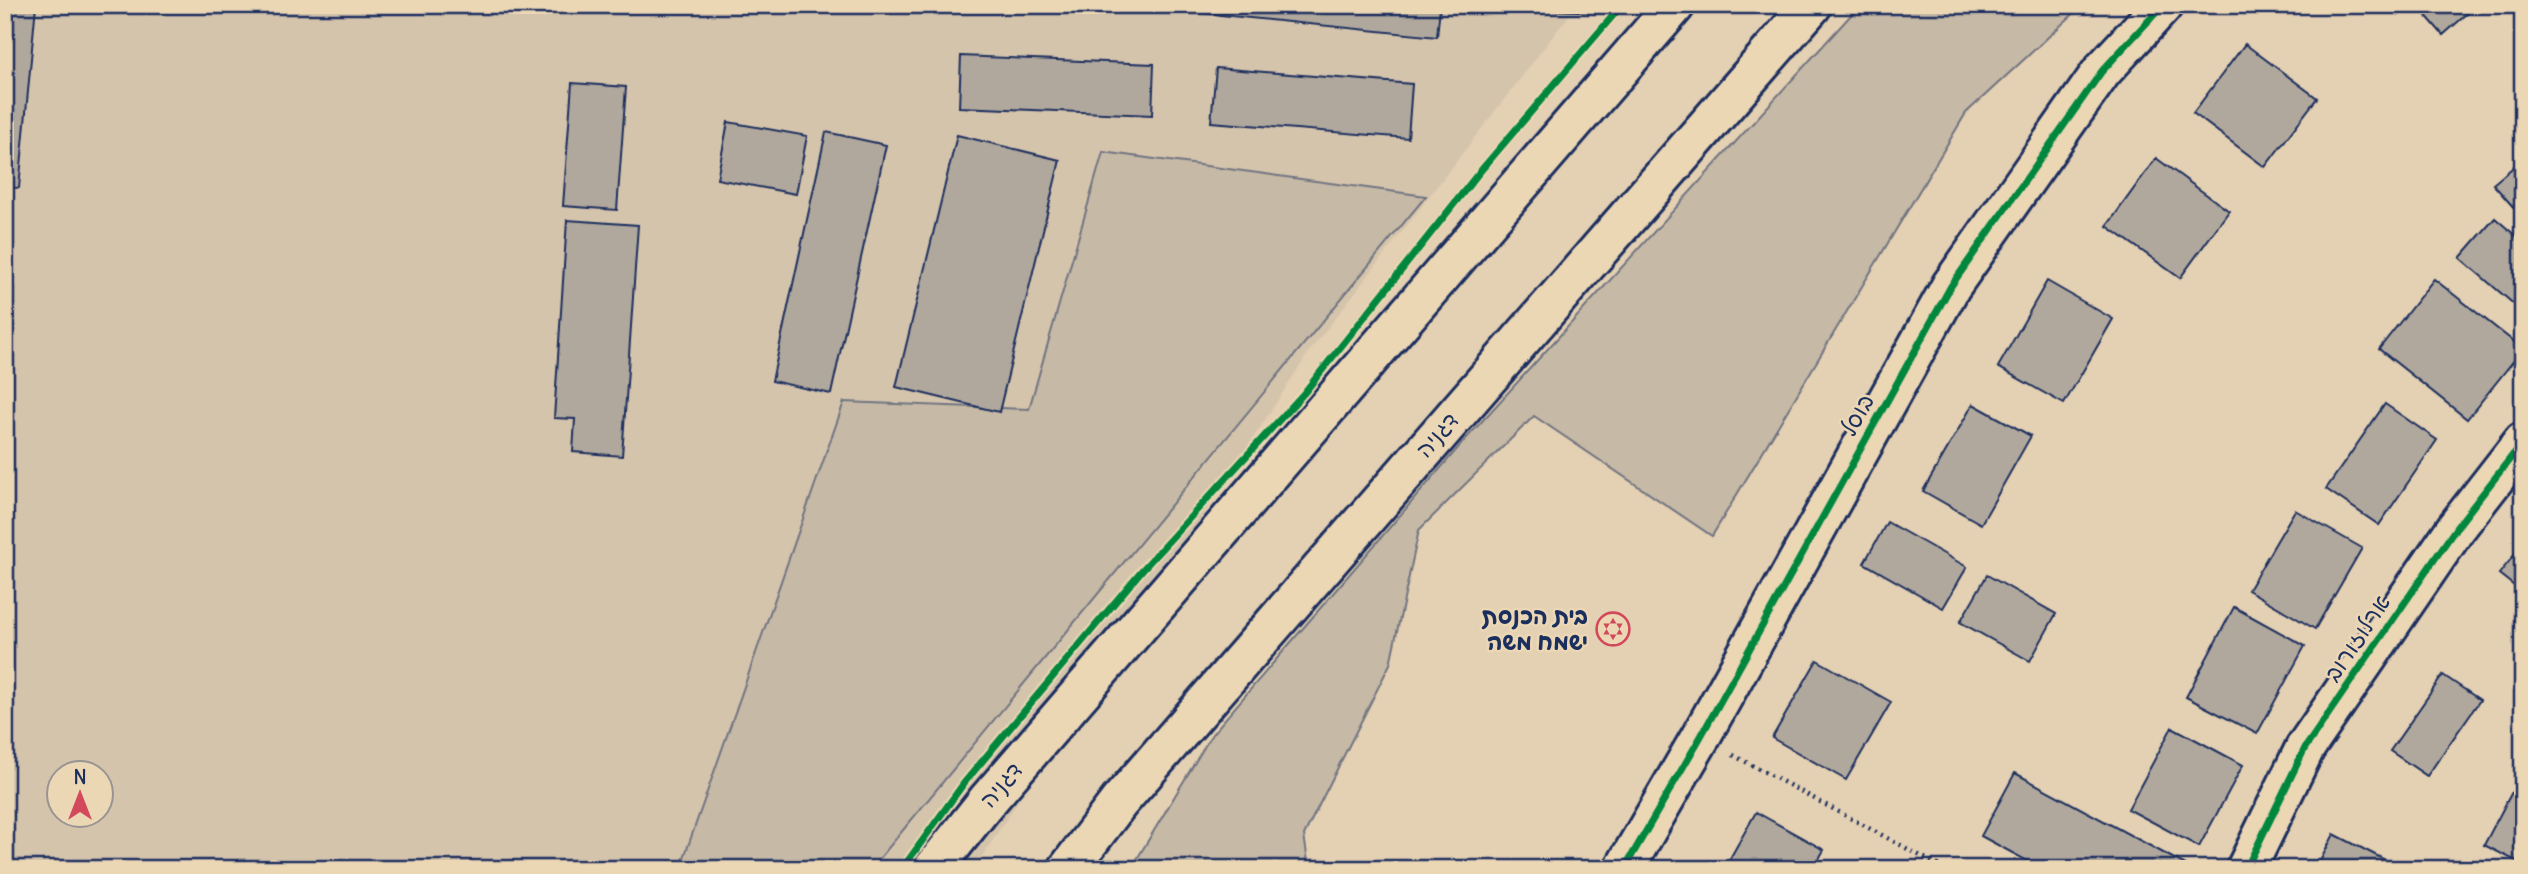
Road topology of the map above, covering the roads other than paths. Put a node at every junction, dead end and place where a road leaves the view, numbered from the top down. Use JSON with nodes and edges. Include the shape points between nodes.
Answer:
{"nodes":[{"id":1,"x":1675,"y":5,"type":"edge"},
{"id":2,"x":1812,"y":5,"type":"edge"},
{"id":3,"x":2163,"y":5,"type":"edge"},
{"id":4,"x":2523,"y":442,"type":"edge"},
{"id":5,"x":933,"y":869,"type":"edge"},
{"id":6,"x":1068,"y":869,"type":"edge"},
{"id":7,"x":1624,"y":869,"type":"edge"},
{"id":8,"x":2246,"y":869,"type":"edge"}],
"edges":[{"from":1,"to":5,"type":"main road","name":"דגניה"},
{"from":2,"to":6,"type":"main road","name":"דגניה","via":[[1119,802]]},
{"from":3,"to":7,"type":"main road","name":"בוסל","via":[[2102,71],[1951,286]]},
{"from":4,"to":8,"type":"main road","name":"ארלוזורוב","via":[[2456,528],[2305,748]]}]}
